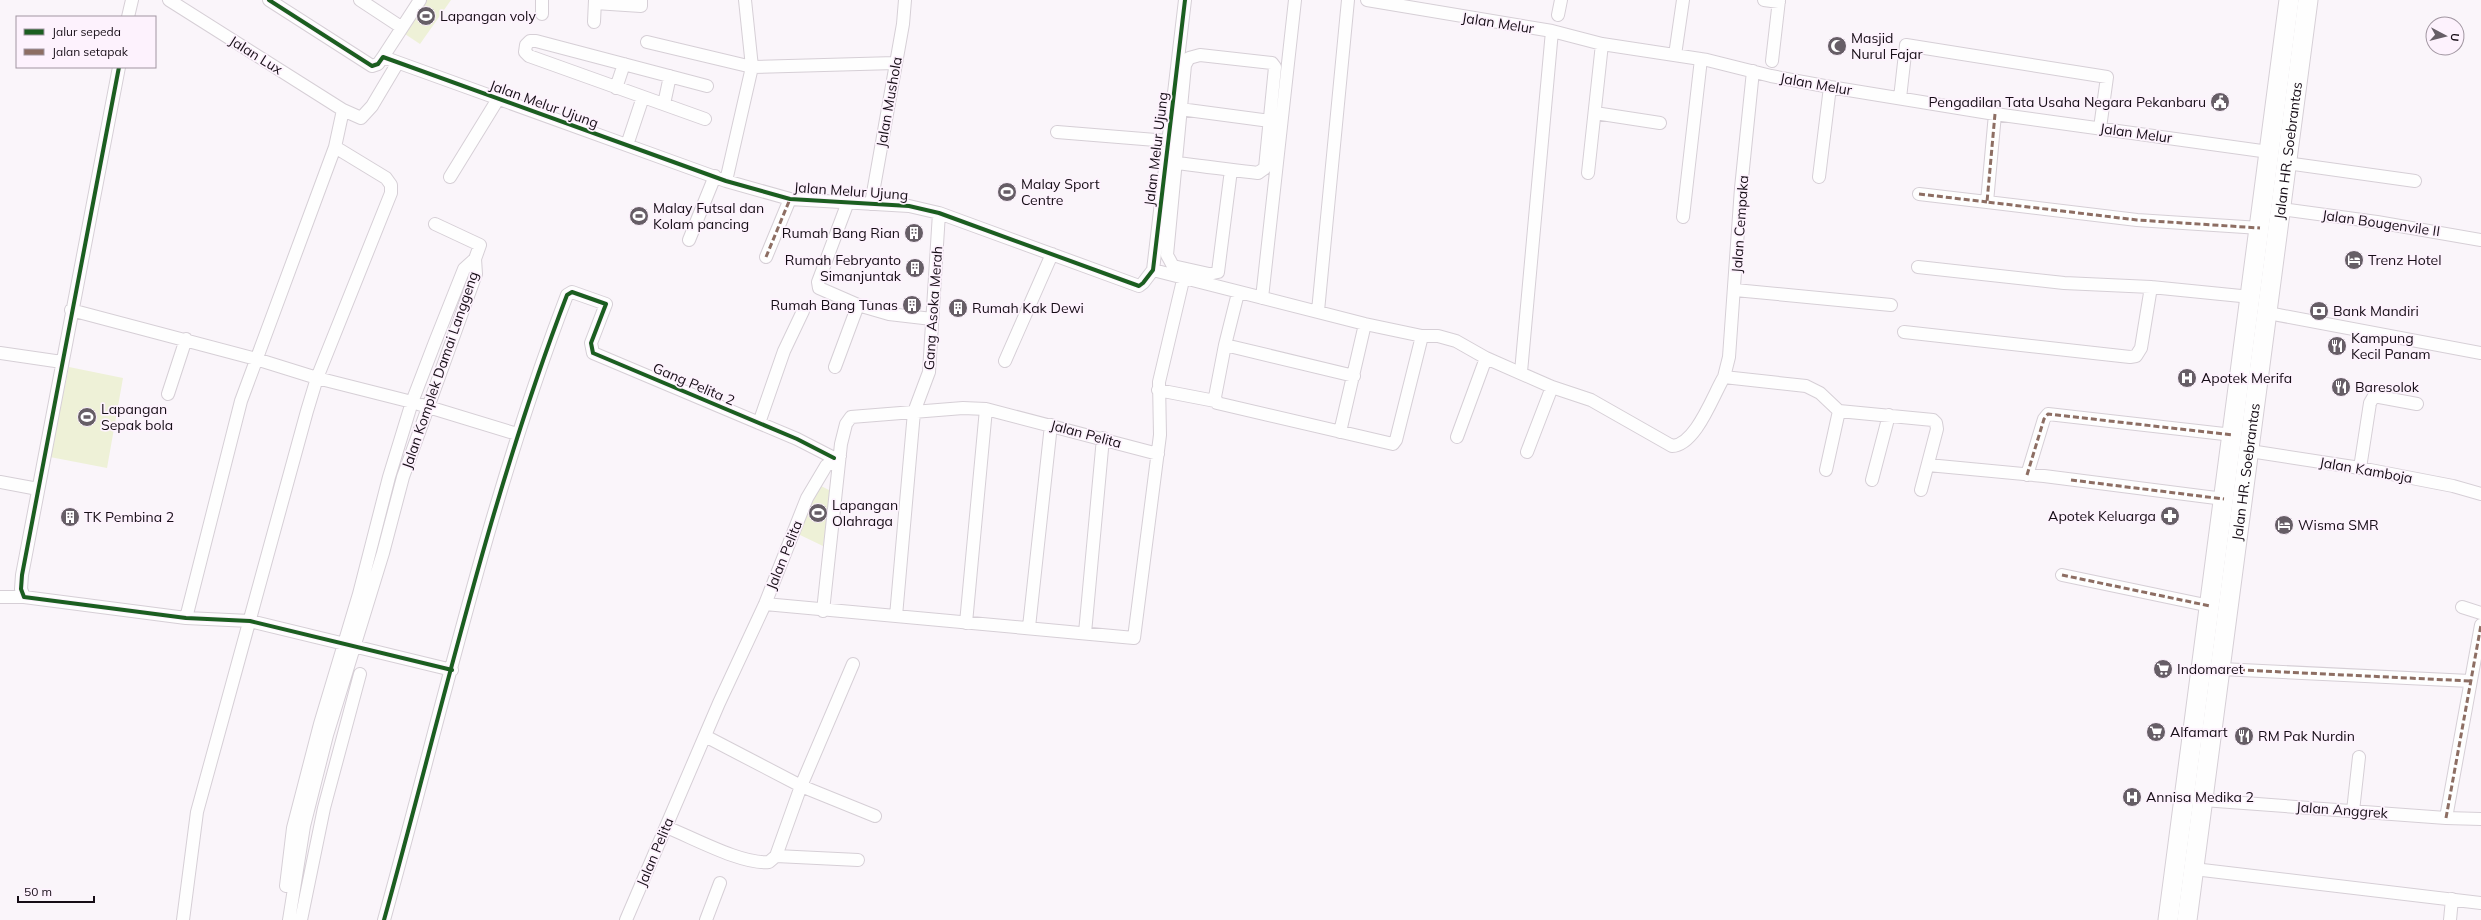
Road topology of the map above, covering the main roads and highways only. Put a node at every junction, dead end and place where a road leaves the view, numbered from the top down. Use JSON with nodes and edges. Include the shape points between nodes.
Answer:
{"nodes":[{"id":1,"x":2288,"y":0,"type":"edge"},
{"id":2,"x":2308,"y":0,"type":"edge"},
{"id":3,"x":2210,"y":608,"type":"junction"},
{"id":4,"x":2228,"y":612,"type":"junction"},
{"id":5,"x":2168,"y":920,"type":"edge"},
{"id":6,"x":2187,"y":920,"type":"edge"}],
"edges":[{"from":1,"to":3,"type":"main road","name":"Jalan HR. Soebrantas"},
{"from":2,"to":4,"type":"main road","name":"Jalan HR. Soebrantas"},
{"from":3,"to":4,"type":"main road"},
{"from":3,"to":5,"type":"main road","name":"Jalan HR. Soebrantas"},
{"from":4,"to":6,"type":"main road","name":"Jalan HR. Soebrantas"}]}
